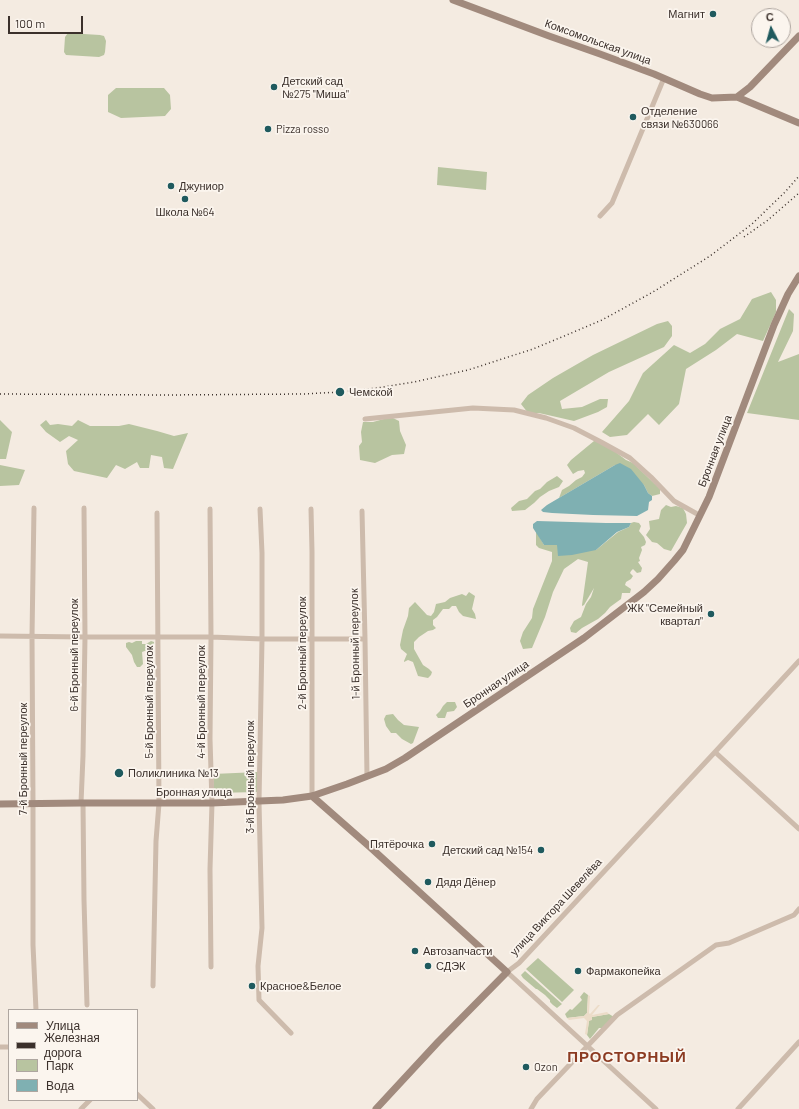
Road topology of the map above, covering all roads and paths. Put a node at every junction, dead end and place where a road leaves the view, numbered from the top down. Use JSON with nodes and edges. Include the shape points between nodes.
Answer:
{"nodes":[{"id":1,"x":453,"y":0,"type":"edge"},
{"id":2,"x":799,"y":36,"type":"edge"},
{"id":3,"x":664,"y":78,"type":"junction"},
{"id":4,"x":737,"y":97,"type":"junction"},
{"id":5,"x":799,"y":123,"type":"edge"},
{"id":6,"x":600,"y":216,"type":"dead end"},
{"id":7,"x":799,"y":276,"type":"edge"},
{"id":8,"x":365,"y":419,"type":"dead end"},
{"id":9,"x":34,"y":508,"type":"dead end"},
{"id":10,"x":84,"y":508,"type":"dead end"},
{"id":11,"x":260,"y":508,"type":"dead end"},
{"id":12,"x":210,"y":509,"type":"dead end"},
{"id":13,"x":311,"y":509,"type":"dead end"},
{"id":14,"x":362,"y":510,"type":"dead end"},
{"id":15,"x":157,"y":514,"type":"dead end"},
{"id":16,"x":699,"y":515,"type":"junction"},
{"id":17,"x":0,"y":636,"type":"edge"},
{"id":18,"x":32,"y":636,"type":"junction"},
{"id":19,"x":85,"y":637,"type":"junction"},
{"id":20,"x":159,"y":637,"type":"junction"},
{"id":21,"x":211,"y":637,"type":"junction"},
{"id":22,"x":262,"y":639,"type":"junction"},
{"id":23,"x":312,"y":639,"type":"junction"},
{"id":24,"x":365,"y":639,"type":"junction"},
{"id":25,"x":799,"y":661,"type":"edge"},
{"id":26,"x":716,"y":752,"type":"junction"},
{"id":27,"x":367,"y":777,"type":"junction"},
{"id":28,"x":312,"y":796,"type":"junction"},
{"id":29,"x":260,"y":802,"type":"junction"},
{"id":30,"x":34,"y":803,"type":"junction"},
{"id":31,"x":82,"y":803,"type":"junction"},
{"id":32,"x":159,"y":803,"type":"junction"},
{"id":33,"x":212,"y":803,"type":"junction"},
{"id":34,"x":0,"y":804,"type":"edge"},
{"id":35,"x":799,"y":829,"type":"edge"},
{"id":36,"x":799,"y":909,"type":"edge"},
{"id":37,"x":211,"y":967,"type":"dead end"},
{"id":38,"x":507,"y":972,"type":"junction"},
{"id":39,"x":153,"y":986,"type":"dead end"},
{"id":40,"x":87,"y":1005,"type":"dead end"},
{"id":41,"x":36,"y":1009,"type":"edge"},
{"id":42,"x":291,"y":1033,"type":"dead end"},
{"id":43,"x":799,"y":1042,"type":"edge"},
{"id":44,"x":587,"y":1046,"type":"junction"},
{"id":45,"x":138,"y":1095,"type":"edge"},
{"id":46,"x":89,"y":1101,"type":"edge"},
{"id":47,"x":81,"y":1109,"type":"edge"},
{"id":48,"x":153,"y":1109,"type":"edge"},
{"id":49,"x":376,"y":1109,"type":"edge"},
{"id":50,"x":531,"y":1109,"type":"edge"},
{"id":51,"x":656,"y":1109,"type":"edge"},
{"id":52,"x":738,"y":1109,"type":"edge"}],
"edges":[{"from":1,"to":3,"type":"street","name":"Комсомольская улица"},
{"from":2,"to":4,"type":"street"},
{"from":3,"to":4,"type":"street","name":"Комсомольская улица","via":[[712,98]]},
{"from":3,"to":6,"type":"street","via":[[612,203]]},
{"from":4,"to":5,"type":"street"},
{"from":7,"to":16,"type":"street","name":"Бронная улица","via":[[774,325],[709,497]]},
{"from":8,"to":16,"type":"street","via":[[473,408],[514,410],[546,418],[574,428],[630,458],[674,501]]},
{"from":9,"to":18,"type":"street","name":"7-й Бронный переулок"},
{"from":10,"to":19,"type":"street","name":"6-й Бронный переулок"},
{"from":11,"to":22,"type":"street","name":"3-й Бронный переулок"},
{"from":12,"to":21,"type":"street","name":"4-й Бронный переулок"},
{"from":13,"to":23,"type":"street","name":"2-й Бронный переулок"},
{"from":14,"to":24,"type":"street","name":"1-й Бронный переулок"},
{"from":15,"to":20,"type":"street","name":"5-й Бронный переулок"},
{"from":16,"to":27,"type":"street","name":"Бронная улица","via":[[683,550],[658,579],[625,608],[405,758]]},
{"from":17,"to":18,"type":"street"},
{"from":18,"to":19,"type":"street"},
{"from":18,"to":30,"type":"street","name":"7-й Бронный переулок"},
{"from":19,"to":20,"type":"street"},
{"from":19,"to":31,"type":"street","name":"6-й Бронный переулок"},
{"from":20,"to":21,"type":"street"},
{"from":20,"to":32,"type":"street","name":"5-й Бронный переулок"},
{"from":21,"to":22,"type":"street"},
{"from":21,"to":33,"type":"street","name":"4-й Бронный переулок"},
{"from":22,"to":23,"type":"street"},
{"from":22,"to":29,"type":"street","name":"3-й Бронный переулок"},
{"from":23,"to":24,"type":"street"},
{"from":23,"to":28,"type":"street","name":"2-й Бронный переулок"},
{"from":24,"to":27,"type":"street","name":"1-й Бронный переулок"},
{"from":25,"to":26,"type":"street","name":"улица Виктора Шевелёва"},
{"from":26,"to":35,"type":"street"},
{"from":26,"to":38,"type":"street","name":"улица Виктора Шевелёва","via":[[519,963]]},
{"from":27,"to":28,"type":"street","name":"Бронная улица"},
{"from":28,"to":29,"type":"street","name":"Бронная улица"},
{"from":28,"to":38,"type":"street"},
{"from":29,"to":33,"type":"street","name":"Бронная улица"},
{"from":29,"to":42,"type":"street","name":"3-й Бронный переулок","via":[[262,928],[258,966],[259,1000]]},
{"from":30,"to":31,"type":"street","name":"Бронная улица"},
{"from":30,"to":34,"type":"street","name":"Бронная улица"},
{"from":30,"to":41,"type":"street","name":"7-й Бронный переулок","via":[[33,945]]},
{"from":31,"to":32,"type":"street","name":"Бронная улица"},
{"from":31,"to":40,"type":"street","name":"6-й Бронный переулок"},
{"from":32,"to":33,"type":"street","name":"Бронная улица"},
{"from":32,"to":39,"type":"street","name":"5-й Бронный переулок"},
{"from":33,"to":37,"type":"street","name":"4-й Бронный переулок"},
{"from":36,"to":44,"type":"street","via":[[794,915],[730,943],[716,945],[617,1015]]},
{"from":38,"to":44,"type":"street"},
{"from":38,"to":49,"type":"street","name":"улица Виктора Шевелёва"},
{"from":43,"to":52,"type":"street"},
{"from":44,"to":50,"type":"street","via":[[537,1099]]},
{"from":44,"to":51,"type":"street"},
{"from":45,"to":48,"type":"street"},
{"from":46,"to":47,"type":"street"}]}
